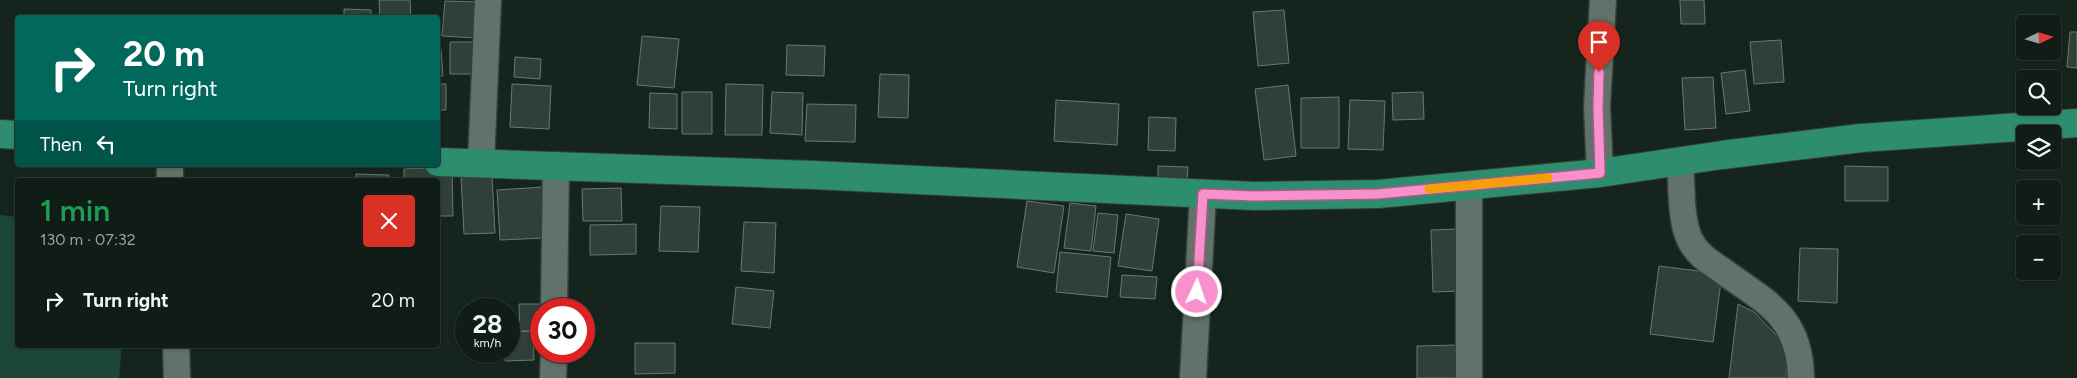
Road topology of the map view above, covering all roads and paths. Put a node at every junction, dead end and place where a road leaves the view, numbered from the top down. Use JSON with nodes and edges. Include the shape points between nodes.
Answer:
{"nodes":[{"id":1,"x":488,"y":0,"type":"edge"},
{"id":2,"x":1603,"y":0,"type":"edge"},
{"id":3,"x":2077,"y":123,"type":"edge"},
{"id":4,"x":0,"y":134,"type":"edge"},
{"id":5,"x":15,"y":136,"type":"edge"},
{"id":6,"x":1680,"y":161,"type":"junction"},
{"id":7,"x":440,"y":162,"type":"edge"},
{"id":8,"x":481,"y":164,"type":"junction"},
{"id":9,"x":556,"y":165,"type":"junction"},
{"id":10,"x":1600,"y":173,"type":"junction"},
{"id":11,"x":1469,"y":186,"type":"junction"},
{"id":12,"x":1203,"y":194,"type":"junction"},
{"id":13,"x":554,"y":298,"type":"edge"},
{"id":14,"x":176,"y":348,"type":"edge"},
{"id":15,"x":554,"y":363,"type":"edge"},
{"id":16,"x":177,"y":378,"type":"edge"},
{"id":17,"x":554,"y":378,"type":"edge"},
{"id":18,"x":1193,"y":378,"type":"edge"},
{"id":19,"x":1470,"y":378,"type":"edge"},
{"id":20,"x":1801,"y":378,"type":"edge"}],
"edges":[{"from":1,"to":8,"type":"street"},
{"from":2,"to":10,"type":"street","via":[[1598,106]]},
{"from":3,"to":6,"type":"main road","via":[[1861,138]]},
{"from":4,"to":5,"type":"main road"},
{"from":6,"to":10,"type":"main road"},
{"from":6,"to":20,"type":"street","via":[[1683,212],[1690,240],[1701,256],[1772,306],[1792,330],[1801,356]]},
{"from":7,"to":8,"type":"main road"},
{"from":8,"to":9,"type":"main road"},
{"from":9,"to":12,"type":"main road"},
{"from":9,"to":13,"type":"street"},
{"from":10,"to":11,"type":"main road"},
{"from":11,"to":12,"type":"main road","via":[[1378,194]]},
{"from":11,"to":19,"type":"street"},
{"from":12,"to":18,"type":"street"},
{"from":14,"to":16,"type":"street"},
{"from":15,"to":17,"type":"street"}]}
